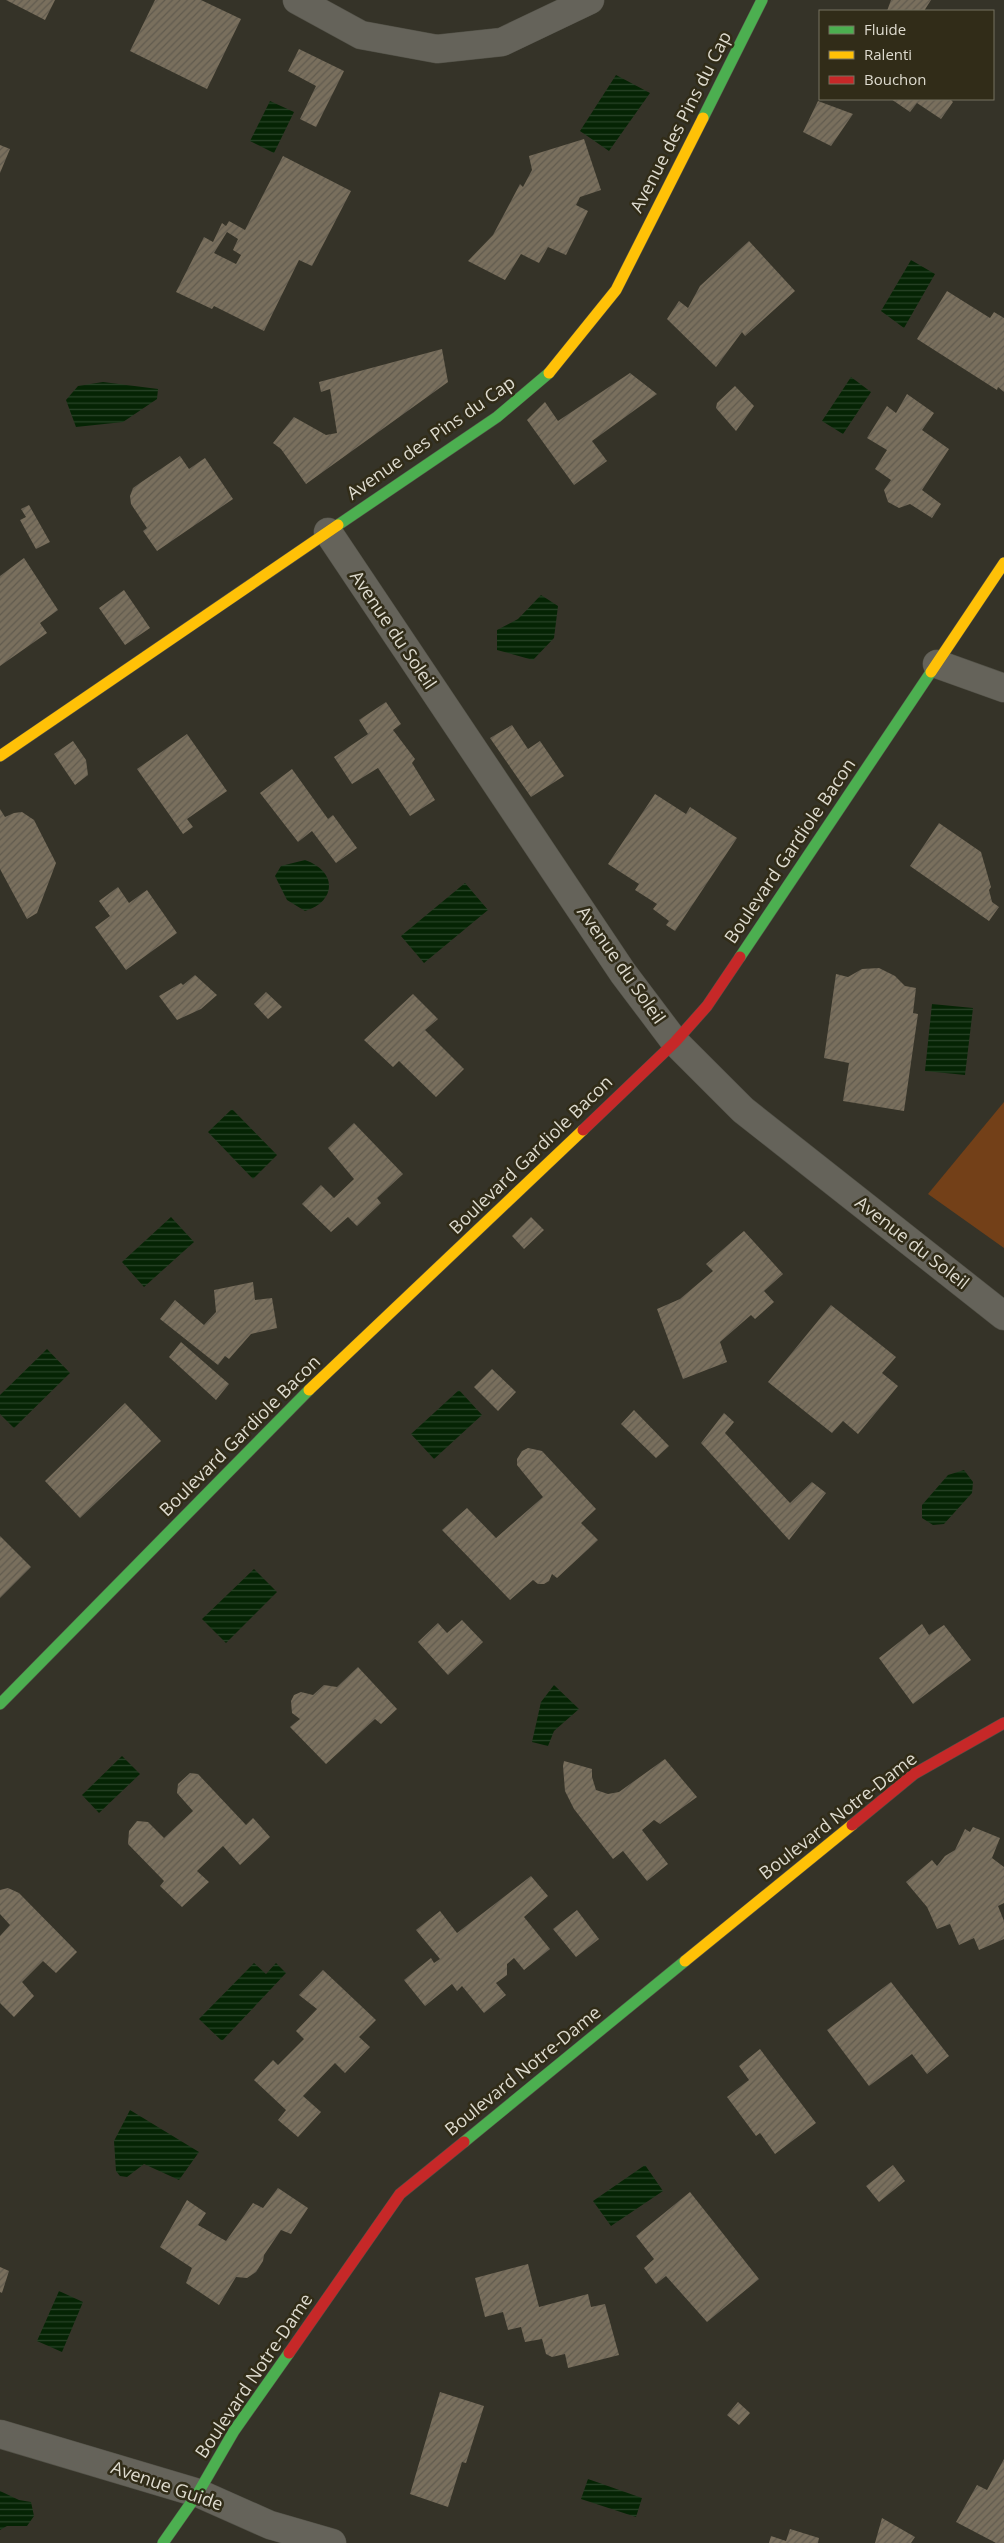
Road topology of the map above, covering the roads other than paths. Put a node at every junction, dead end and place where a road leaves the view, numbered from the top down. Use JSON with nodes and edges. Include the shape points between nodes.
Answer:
{"nodes":[{"id":1,"x":297,"y":0,"type":"edge"},
{"id":2,"x":590,"y":0,"type":"edge"},
{"id":3,"x":762,"y":0,"type":"edge"},
{"id":4,"x":328,"y":532,"type":"junction"},
{"id":5,"x":1004,"y":563,"type":"edge"},
{"id":6,"x":937,"y":664,"type":"junction"},
{"id":7,"x":1004,"y":688,"type":"edge"},
{"id":8,"x":0,"y":756,"type":"edge"},
{"id":9,"x":675,"y":1042,"type":"junction"},
{"id":10,"x":1004,"y":1316,"type":"edge"},
{"id":11,"x":0,"y":1704,"type":"edge"},
{"id":12,"x":1004,"y":1723,"type":"edge"},
{"id":13,"x":0,"y":2434,"type":"edge"},
{"id":14,"x":198,"y":2494,"type":"junction"},
{"id":15,"x":163,"y":2543,"type":"edge"},
{"id":16,"x":332,"y":2543,"type":"edge"}],
"edges":[{"from":1,"to":2,"type":"street","via":[[361,35],[437,49],[502,42]]},
{"from":3,"to":4,"type":"street","name":"Avenue des Pins du Cap","via":[[616,290],[553,370],[498,418]]},
{"from":4,"to":8,"type":"street","name":"Avenue des Pins du Cap"},
{"from":4,"to":9,"type":"street","name":"Avenue du Soleil","via":[[623,973]]},
{"from":5,"to":6,"type":"street","name":"Boulevard Gardiole Bacon"},
{"from":6,"to":7,"type":"street"},
{"from":6,"to":9,"type":"street","name":"Boulevard Gardiole Bacon","via":[[707,1006]]},
{"from":9,"to":10,"type":"street","name":"Avenue du Soleil","via":[[743,1110]]},
{"from":9,"to":11,"type":"street","name":"Boulevard Gardiole Bacon","via":[[297,1402]]},
{"from":12,"to":14,"type":"street","name":"Boulevard Notre-Dame","via":[[914,1774],[400,2194],[234,2431]]},
{"from":13,"to":14,"type":"street","name":"Avenue Guide"},
{"from":14,"to":15,"type":"street","name":"Boulevard Notre-Dame"},
{"from":14,"to":16,"type":"street","name":"Avenue Guide","via":[[270,2525]]}]}
